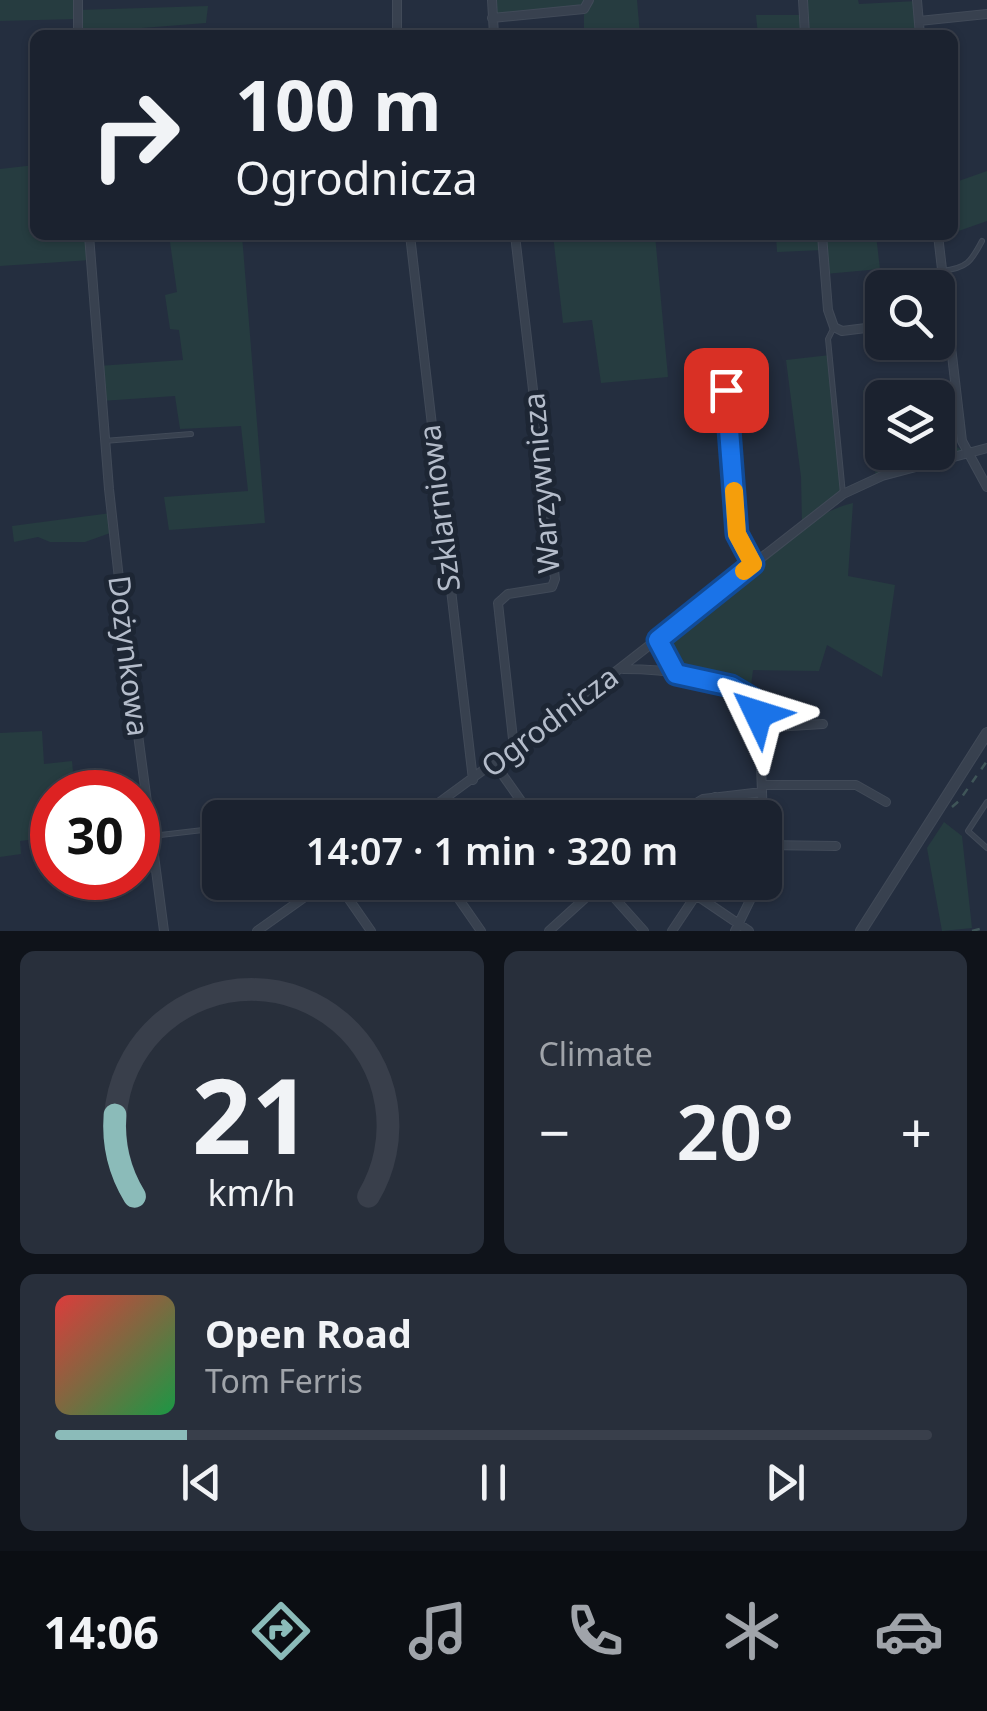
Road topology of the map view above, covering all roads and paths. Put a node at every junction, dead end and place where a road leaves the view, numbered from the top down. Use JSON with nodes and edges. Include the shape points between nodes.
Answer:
{"nodes":[{"id":1,"x":78,"y":0,"type":"edge"},
{"id":2,"x":396,"y":0,"type":"edge"},
{"id":3,"x":492,"y":0,"type":"edge"},
{"id":4,"x":589,"y":0,"type":"edge"},
{"id":5,"x":803,"y":0,"type":"edge"},
{"id":6,"x":917,"y":0,"type":"edge"},
{"id":7,"x":987,"y":14,"type":"edge"},
{"id":8,"x":492,"y":18,"type":"junction"},
{"id":9,"x":919,"y":20,"type":"junction"},
{"id":10,"x":78,"y":30,"type":"edge"},
{"id":11,"x":397,"y":30,"type":"edge"},
{"id":12,"x":493,"y":30,"type":"edge"},
{"id":13,"x":805,"y":30,"type":"edge"},
{"id":14,"x":920,"y":30,"type":"edge"},
{"id":15,"x":90,"y":240,"type":"edge"},
{"id":16,"x":411,"y":240,"type":"edge"},
{"id":17,"x":516,"y":240,"type":"edge"},
{"id":18,"x":822,"y":240,"type":"edge"},
{"id":19,"x":939,"y":240,"type":"edge"},
{"id":20,"x":982,"y":240,"type":"dead end"},
{"id":21,"x":942,"y":270,"type":"edge"},
{"id":22,"x":952,"y":270,"type":"edge"},
{"id":23,"x":834,"y":327,"type":"junction"},
{"id":24,"x":865,"y":328,"type":"edge"},
{"id":25,"x":949,"y":360,"type":"edge"},
{"id":26,"x":726,"y":390,"type":"dead end"},
{"id":27,"x":191,"y":434,"type":"dead end"},
{"id":28,"x":104,"y":441,"type":"junction"},
{"id":29,"x":987,"y":448,"type":"edge"},
{"id":30,"x":967,"y":453,"type":"junction"},
{"id":31,"x":987,"y":487,"type":"edge"},
{"id":32,"x":843,"y":494,"type":"junction"},
{"id":33,"x":753,"y":564,"type":"junction"},
{"id":34,"x":658,"y":640,"type":"junction"},
{"id":35,"x":621,"y":668,"type":"junction"},
{"id":36,"x":676,"y":674,"type":"junction"},
{"id":37,"x":823,"y":724,"type":"dead end"},
{"id":38,"x":759,"y":728,"type":"junction"},
{"id":39,"x":987,"y":733,"type":"edge"},
{"id":40,"x":514,"y":748,"type":"junction"},
{"id":41,"x":495,"y":764,"type":"junction"},
{"id":42,"x":143,"y":770,"type":"edge"},
{"id":43,"x":473,"y":780,"type":"junction"},
{"id":44,"x":762,"y":788,"type":"junction"},
{"id":45,"x":715,"y":797,"type":"junction"},
{"id":46,"x":444,"y":800,"type":"edge"},
{"id":47,"x":520,"y":800,"type":"edge"},
{"id":48,"x":704,"y":800,"type":"edge"},
{"id":49,"x":715,"y":800,"type":"edge"},
{"id":50,"x":762,"y":800,"type":"edge"},
{"id":51,"x":886,"y":802,"type":"dead end"},
{"id":52,"x":987,"y":802,"type":"edge"},
{"id":53,"x":202,"y":830,"type":"edge"},
{"id":54,"x":160,"y":835,"type":"edge"},
{"id":55,"x":782,"y":845,"type":"edge"},
{"id":56,"x":836,"y":846,"type":"dead end"},
{"id":57,"x":987,"y":848,"type":"edge"},
{"id":58,"x":160,"y":899,"type":"edge"},
{"id":59,"x":301,"y":900,"type":"edge"},
{"id":60,"x":349,"y":900,"type":"edge"},
{"id":61,"x":460,"y":900,"type":"edge"},
{"id":62,"x":586,"y":900,"type":"edge"},
{"id":63,"x":618,"y":900,"type":"edge"},
{"id":64,"x":694,"y":900,"type":"edge"},
{"id":65,"x":702,"y":900,"type":"edge"},
{"id":66,"x":750,"y":900,"type":"edge"},
{"id":67,"x":561,"y":921,"type":"junction"},
{"id":68,"x":987,"y":927,"type":"edge"},
{"id":69,"x":737,"y":928,"type":"edge"},
{"id":70,"x":164,"y":931,"type":"edge"},
{"id":71,"x":257,"y":931,"type":"edge"},
{"id":72,"x":371,"y":931,"type":"edge"},
{"id":73,"x":481,"y":931,"type":"edge"},
{"id":74,"x":549,"y":931,"type":"edge"},
{"id":75,"x":570,"y":931,"type":"edge"},
{"id":76,"x":644,"y":931,"type":"edge"},
{"id":77,"x":672,"y":931,"type":"edge"},
{"id":78,"x":749,"y":931,"type":"edge"},
{"id":79,"x":860,"y":931,"type":"edge"},
{"id":80,"x":972,"y":931,"type":"edge"}],
"edges":[{"from":1,"to":10,"type":"street"},
{"from":2,"to":11,"type":"street"},
{"from":3,"to":8,"type":"street"},
{"from":4,"to":8,"type":"street","via":[[584,9]]},
{"from":5,"to":13,"type":"street"},
{"from":6,"to":9,"type":"street"},
{"from":7,"to":9,"type":"street"},
{"from":8,"to":12,"type":"street"},
{"from":9,"to":14,"type":"street"},
{"from":15,"to":28,"type":"street","name":"Dożynkowa"},
{"from":16,"to":43,"type":"street","name":"Szklarniowa"},
{"from":17,"to":40,"type":"street","name":"Warzywnicza","via":[[556,580],[552,587],[508,594],[498,603]]},
{"from":18,"to":23,"type":"street"},
{"from":19,"to":21,"type":"street"},
{"from":20,"to":22,"type":"lane","via":[[970,264]]},
{"from":23,"to":24,"type":"street"},
{"from":23,"to":32,"type":"lane","via":[[828,339]]},
{"from":25,"to":30,"type":"street"},
{"from":26,"to":33,"type":"lane","via":[[737,534]]},
{"from":27,"to":28,"type":"lane"},
{"from":28,"to":42,"type":"street","name":"Dożynkowa"},
{"from":29,"to":30,"type":"street","name":"Ogrodnicza"},
{"from":30,"to":31,"type":"street"},
{"from":30,"to":32,"type":"street","name":"Ogrodnicza"},
{"from":32,"to":33,"type":"street","name":"Ogrodnicza"},
{"from":33,"to":34,"type":"street","name":"Ogrodnicza"},
{"from":34,"to":35,"type":"street","name":"Ogrodnicza"},
{"from":34,"to":36,"type":"street"},
{"from":35,"to":36,"type":"street"},
{"from":35,"to":40,"type":"street","name":"Ogrodnicza"},
{"from":36,"to":38,"type":"street","via":[[744,692],[757,705]]},
{"from":37,"to":38,"type":"street"},
{"from":38,"to":44,"type":"street"},
{"from":39,"to":79,"type":"street"},
{"from":40,"to":41,"type":"street","name":"Ogrodnicza"},
{"from":41,"to":43,"type":"street","name":"Ogrodnicza"},
{"from":41,"to":47,"type":"street"},
{"from":43,"to":46,"type":"street","name":"Ogrodnicza"},
{"from":44,"to":45,"type":"street"},
{"from":44,"to":50,"type":"street"},
{"from":44,"to":51,"type":"street","via":[[856,785]]},
{"from":45,"to":48,"type":"street"},
{"from":45,"to":49,"type":"street"},
{"from":52,"to":57,"type":"lane","via":[[968,831]]},
{"from":53,"to":54,"type":"lane"},
{"from":55,"to":56,"type":"street"},
{"from":58,"to":70,"type":"street","name":"Dożynkowa"},
{"from":59,"to":71,"type":"street"},
{"from":60,"to":72,"type":"street"},
{"from":61,"to":73,"type":"street"},
{"from":62,"to":67,"type":"street"},
{"from":63,"to":76,"type":"street"},
{"from":64,"to":77,"type":"street"},
{"from":65,"to":69,"type":"street"},
{"from":66,"to":69,"type":"street"},
{"from":67,"to":74,"type":"street"},
{"from":67,"to":75,"type":"street"},
{"from":68,"to":80,"type":"path"},
{"from":69,"to":78,"type":"street"}]}
